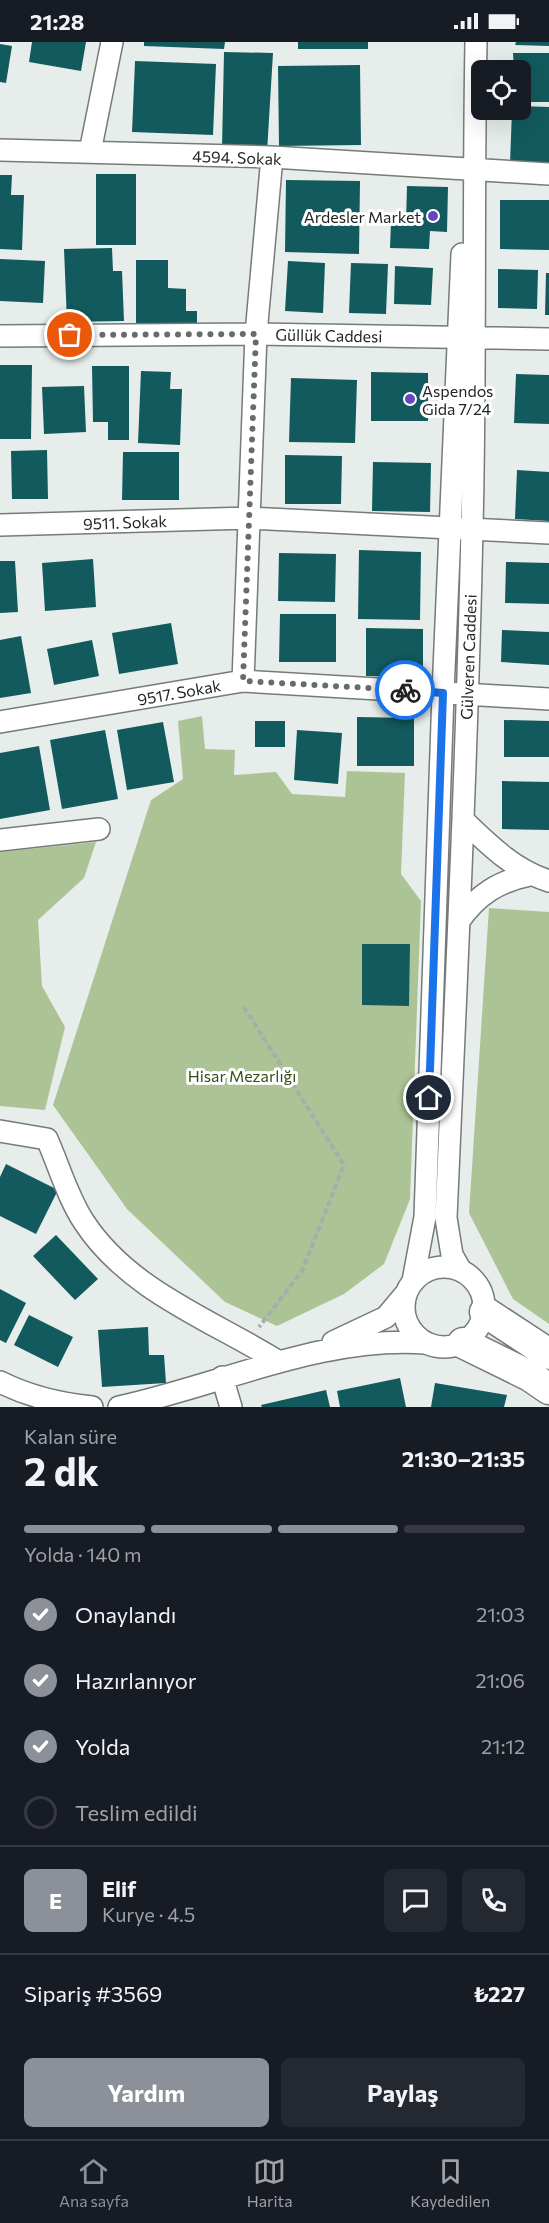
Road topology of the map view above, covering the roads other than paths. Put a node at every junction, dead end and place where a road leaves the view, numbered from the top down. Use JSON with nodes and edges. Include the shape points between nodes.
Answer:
{"nodes":[{"id":1,"x":112,"y":42,"type":"edge"},
{"id":2,"x":476,"y":42,"type":"edge"},
{"id":3,"x":0,"y":150,"type":"edge"},
{"id":4,"x":90,"y":152,"type":"junction"},
{"id":5,"x":272,"y":157,"type":"junction"},
{"id":6,"x":470,"y":170,"type":"junction"},
{"id":7,"x":549,"y":174,"type":"edge"},
{"id":8,"x":256,"y":334,"type":"junction"},
{"id":9,"x":0,"y":336,"type":"edge"},
{"id":10,"x":467,"y":337,"type":"junction"},
{"id":11,"x":549,"y":339,"type":"edge"},
{"id":12,"x":249,"y":518,"type":"junction"},
{"id":13,"x":0,"y":525,"type":"edge"},
{"id":14,"x":449,"y":528,"type":"junction"},
{"id":15,"x":472,"y":530,"type":"junction"},
{"id":16,"x":549,"y":533,"type":"edge"},
{"id":17,"x":243,"y":681,"type":"junction"},
{"id":18,"x":443,"y":693,"type":"junction"},
{"id":19,"x":466,"y":694,"type":"junction"},
{"id":20,"x":549,"y":699,"type":"edge"},
{"id":21,"x":0,"y":722,"type":"edge"},
{"id":22,"x":463,"y":820,"type":"junction"},
{"id":23,"x":99,"y":829,"type":"dead end"},
{"id":24,"x":0,"y":840,"type":"edge"},
{"id":25,"x":539,"y":878,"type":"edge"},
{"id":26,"x":459,"y":921,"type":"junction"},
{"id":27,"x":0,"y":1131,"type":"edge"},
{"id":28,"x":460,"y":1269,"type":"junction"},
{"id":29,"x":410,"y":1287,"type":"junction"},
{"id":30,"x":484,"y":1312,"type":"junction"},
{"id":31,"x":426,"y":1342,"type":"junction"},
{"id":32,"x":462,"y":1343,"type":"junction"},
{"id":33,"x":549,"y":1354,"type":"edge"},
{"id":34,"x":303,"y":1356,"type":"junction"},
{"id":35,"x":279,"y":1362,"type":"junction"},
{"id":36,"x":222,"y":1377,"type":"junction"},
{"id":37,"x":0,"y":1382,"type":"edge"},
{"id":38,"x":549,"y":1389,"type":"edge"},
{"id":39,"x":92,"y":1407,"type":"edge"},
{"id":40,"x":119,"y":1407,"type":"edge"},
{"id":41,"x":231,"y":1407,"type":"edge"}],
"edges":[{"from":1,"to":4,"type":"street"},
{"from":2,"to":6,"type":"street","name":"Gülveren Caddesi"},
{"from":3,"to":4,"type":"street","name":"4594. Sokak"},
{"from":4,"to":5,"type":"street","name":"4594. Sokak"},
{"from":5,"to":6,"type":"street","name":"4594. Sokak"},
{"from":5,"to":8,"type":"street"},
{"from":6,"to":7,"type":"street","name":"4594. Sokak"},
{"from":6,"to":10,"type":"street","name":"Gülveren Caddesi"},
{"from":8,"to":9,"type":"street","name":"Güllük Caddesi"},
{"from":8,"to":10,"type":"street","name":"Güllük Caddesi"},
{"from":8,"to":12,"type":"street"},
{"from":10,"to":11,"type":"street","name":"Güllük Caddesi"},
{"from":10,"to":14,"type":"street","name":"Gülveren Caddesi"},
{"from":10,"to":15,"type":"street","name":"Gülveren Caddesi"},
{"from":12,"to":13,"type":"street","name":"9511. Sokak"},
{"from":12,"to":14,"type":"street","name":"9511. Sokak"},
{"from":12,"to":17,"type":"street"},
{"from":14,"to":15,"type":"street","name":"9511. Sokak"},
{"from":14,"to":18,"type":"street","name":"Gülveren Caddesi"},
{"from":15,"to":16,"type":"street","name":"9511. Sokak"},
{"from":15,"to":19,"type":"street","name":"Gülveren Caddesi"},
{"from":17,"to":18,"type":"street","name":"9517. Sokak"},
{"from":17,"to":21,"type":"street","name":"9517. Sokak"},
{"from":18,"to":19,"type":"street","name":"9517. Sokak"},
{"from":18,"to":29,"type":"street","name":"Gülveren Caddesi","via":[[425,1217]]},
{"from":19,"to":20,"type":"street","name":"9517. Sokak"},
{"from":19,"to":22,"type":"street","name":"Gülveren Caddesi"},
{"from":22,"to":25,"type":"street","via":[[491,848]]},
{"from":22,"to":26,"type":"street","name":"Gülveren Caddesi"},
{"from":23,"to":24,"type":"street"},
{"from":25,"to":26,"type":"street","via":[[509,879],[485,892]]},
{"from":26,"to":28,"type":"street","name":"Gülveren Caddesi","via":[[446,1218],[452,1255]]},
{"from":27,"to":35,"type":"street","via":[[47,1139],[83,1221],[111,1257],[213,1326]]},
{"from":28,"to":29,"type":"street","via":[[435,1268]]},
{"from":28,"to":30,"type":"street","via":[[480,1287]]},
{"from":29,"to":31,"type":"street","via":[[404,1305],[407,1323]]},
{"from":29,"to":34,"type":"street","via":[[386,1317]]},
{"from":30,"to":32,"type":"street","via":[[481,1324]]},
{"from":30,"to":33,"type":"main road"},
{"from":31,"to":32,"type":"street","via":[[450,1347]]},
{"from":31,"to":34,"type":"street","via":[[366,1345]]},
{"from":32,"to":38,"type":"main road"},
{"from":34,"to":35,"type":"street"},
{"from":35,"to":36,"type":"street"},
{"from":36,"to":40,"type":"street"},
{"from":36,"to":41,"type":"street"},
{"from":37,"to":39,"type":"street","via":[[74,1406]]}]}
